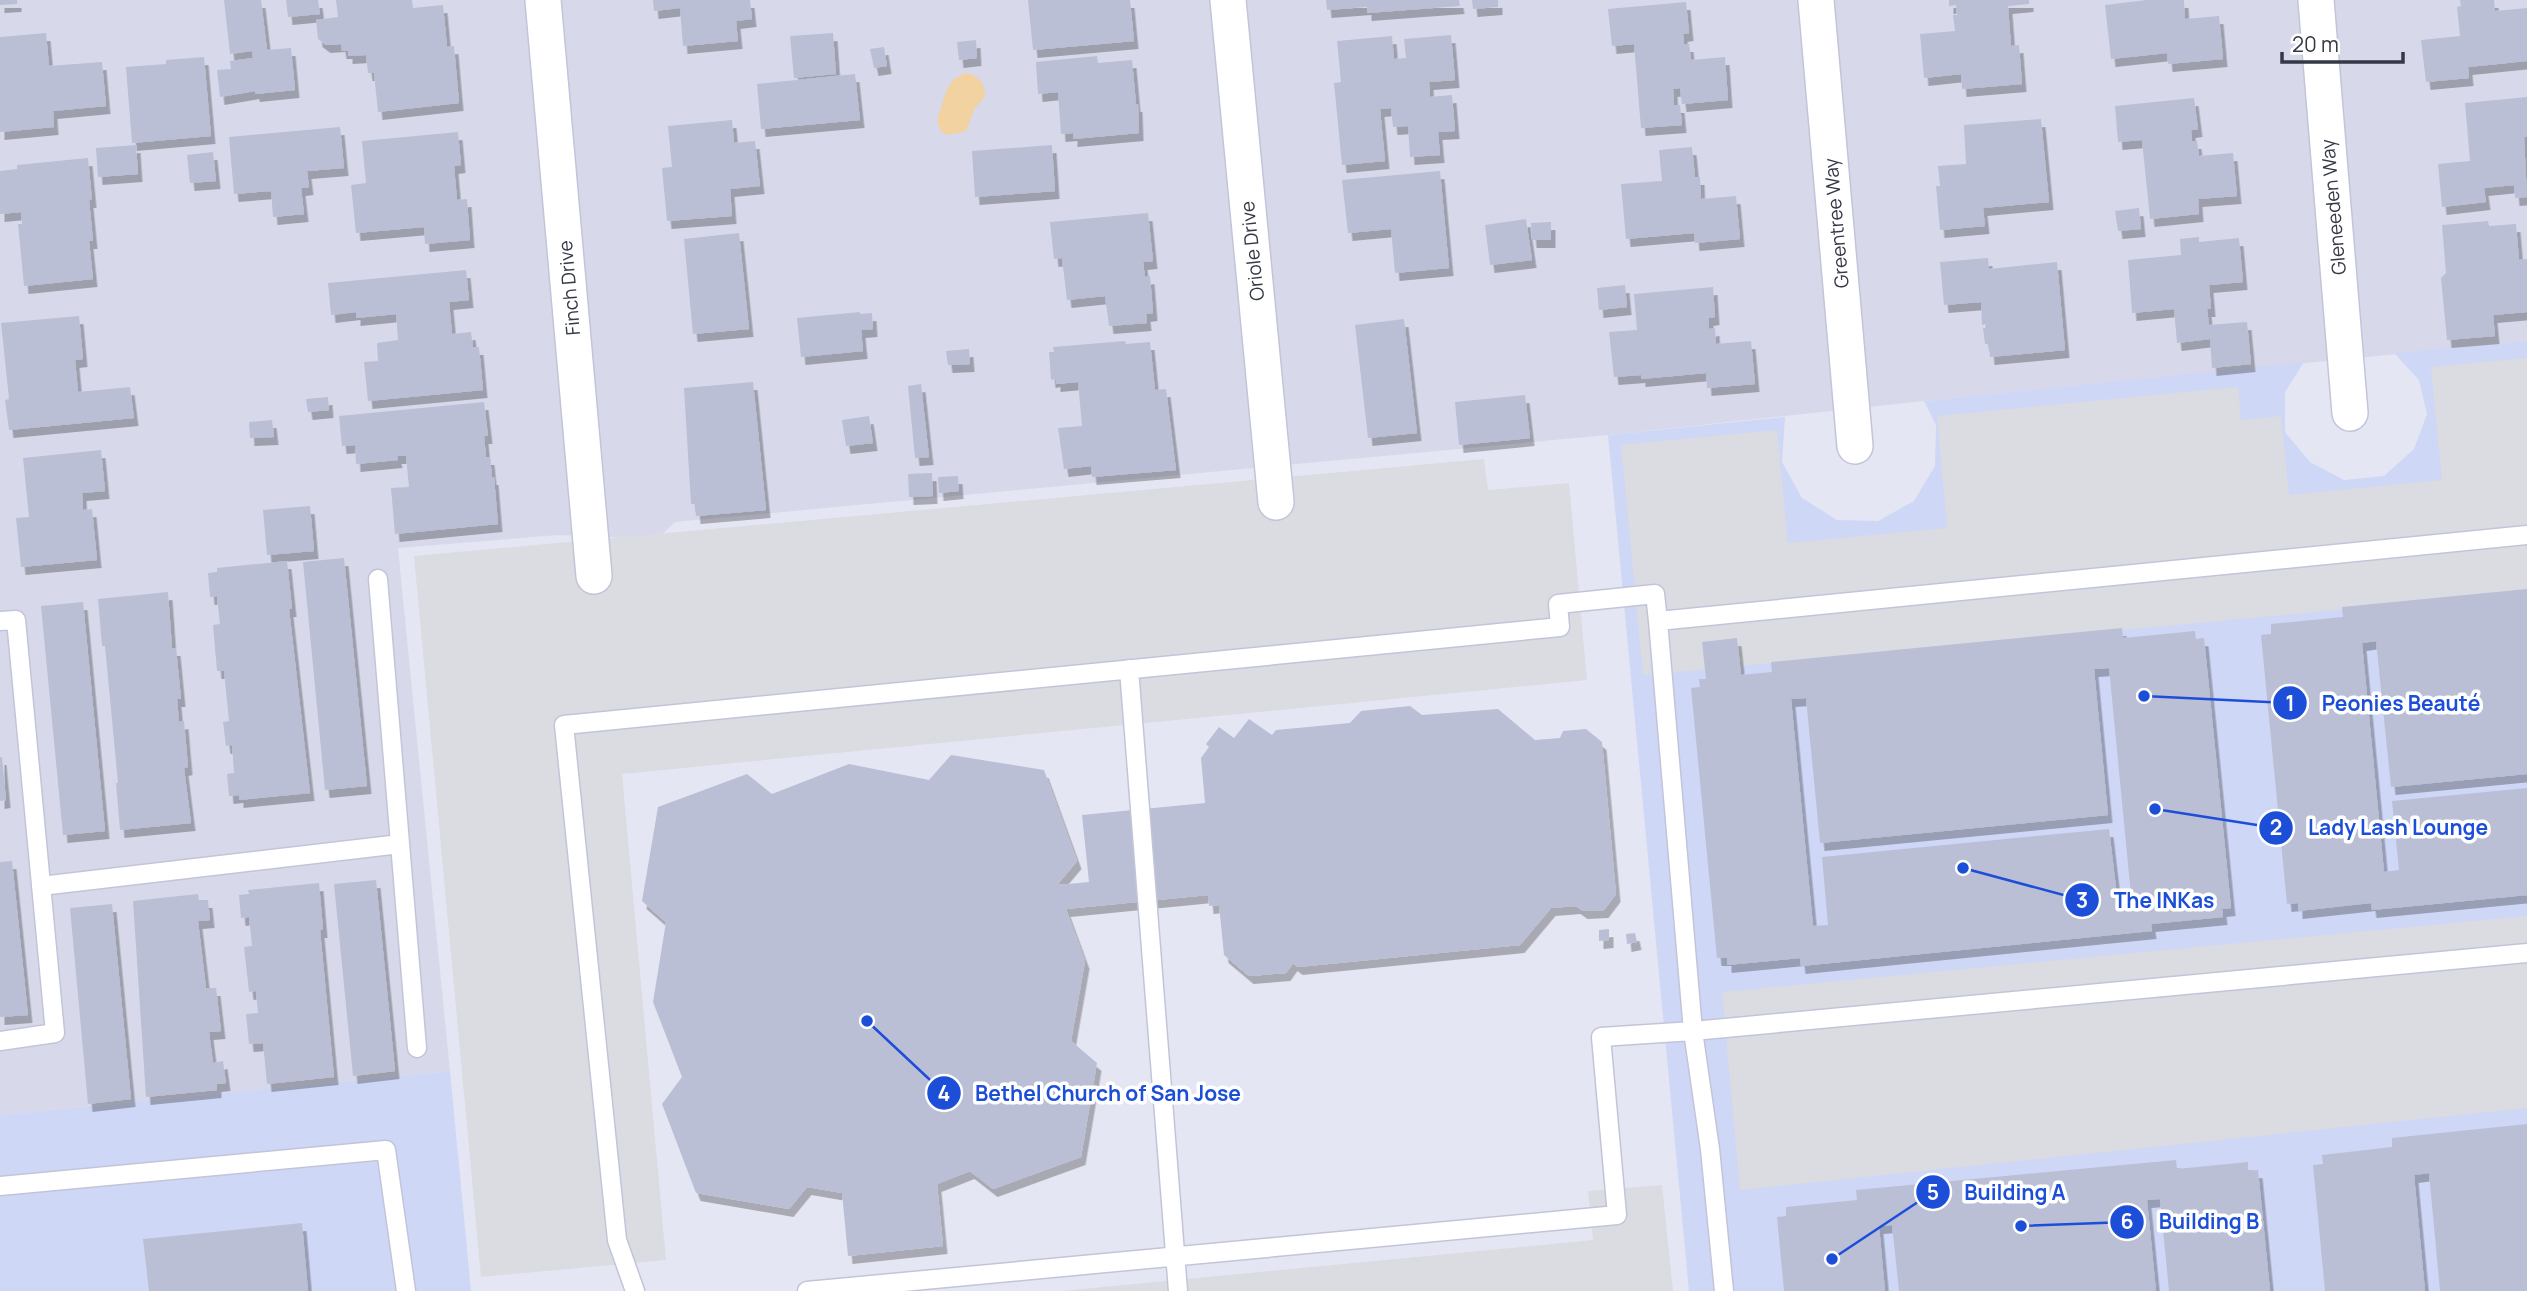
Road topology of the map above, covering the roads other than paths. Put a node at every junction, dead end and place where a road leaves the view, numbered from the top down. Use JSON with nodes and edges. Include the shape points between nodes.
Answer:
{"nodes":[{"id":1,"x":543,"y":0,"type":"edge"},
{"id":2,"x":1228,"y":0,"type":"edge"},
{"id":3,"x":1816,"y":0,"type":"edge"},
{"id":4,"x":2316,"y":0,"type":"edge"},
{"id":5,"x":2350,"y":413,"type":"dead end"},
{"id":6,"x":1855,"y":446,"type":"dead end"},
{"id":7,"x":1276,"y":502,"type":"dead end"},
{"id":8,"x":2527,"y":535,"type":"edge"},
{"id":9,"x":594,"y":576,"type":"dead end"},
{"id":10,"x":378,"y":579,"type":"dead end"},
{"id":11,"x":0,"y":621,"type":"edge"},
{"id":12,"x":1658,"y":621,"type":"junction"},
{"id":13,"x":1129,"y":669,"type":"junction"},
{"id":14,"x":400,"y":844,"type":"junction"},
{"id":15,"x":40,"y":886,"type":"junction"},
{"id":16,"x":2527,"y":953,"type":"edge"},
{"id":17,"x":1693,"y":1031,"type":"junction"},
{"id":18,"x":0,"y":1041,"type":"edge"},
{"id":19,"x":417,"y":1048,"type":"dead end"},
{"id":20,"x":0,"y":1186,"type":"edge"},
{"id":21,"x":1174,"y":1256,"type":"junction"},
{"id":22,"x":406,"y":1291,"type":"edge"},
{"id":23,"x":635,"y":1291,"type":"edge"},
{"id":24,"x":807,"y":1291,"type":"edge"},
{"id":25,"x":1178,"y":1291,"type":"edge"},
{"id":26,"x":1724,"y":1291,"type":"edge"}],
"edges":[{"from":1,"to":9,"type":"street","name":"Finch Drive"},
{"from":2,"to":7,"type":"street","name":"Oriole Drive"},
{"from":3,"to":6,"type":"street","name":"Greentree Way"},
{"from":4,"to":5,"type":"street","name":"Gleneeden Way"},
{"from":8,"to":12,"type":"lane"},
{"from":10,"to":14,"type":"lane"},
{"from":11,"to":15,"type":"lane","via":[[16,620]]},
{"from":12,"to":13,"type":"lane","via":[[1655,594],[1558,604],[1560,627]]},
{"from":12,"to":17,"type":"lane"},
{"from":13,"to":21,"type":"lane"},
{"from":13,"to":23,"type":"lane","via":[[564,725],[617,1240]]},
{"from":14,"to":15,"type":"lane"},
{"from":14,"to":19,"type":"lane"},
{"from":15,"to":18,"type":"lane","via":[[55,1033]]},
{"from":16,"to":17,"type":"lane"},
{"from":17,"to":21,"type":"lane","via":[[1601,1037],[1617,1215]]},
{"from":17,"to":26,"type":"lane"},
{"from":20,"to":22,"type":"lane","via":[[386,1150]]},
{"from":21,"to":24,"type":"lane"},
{"from":21,"to":25,"type":"lane"}]}
